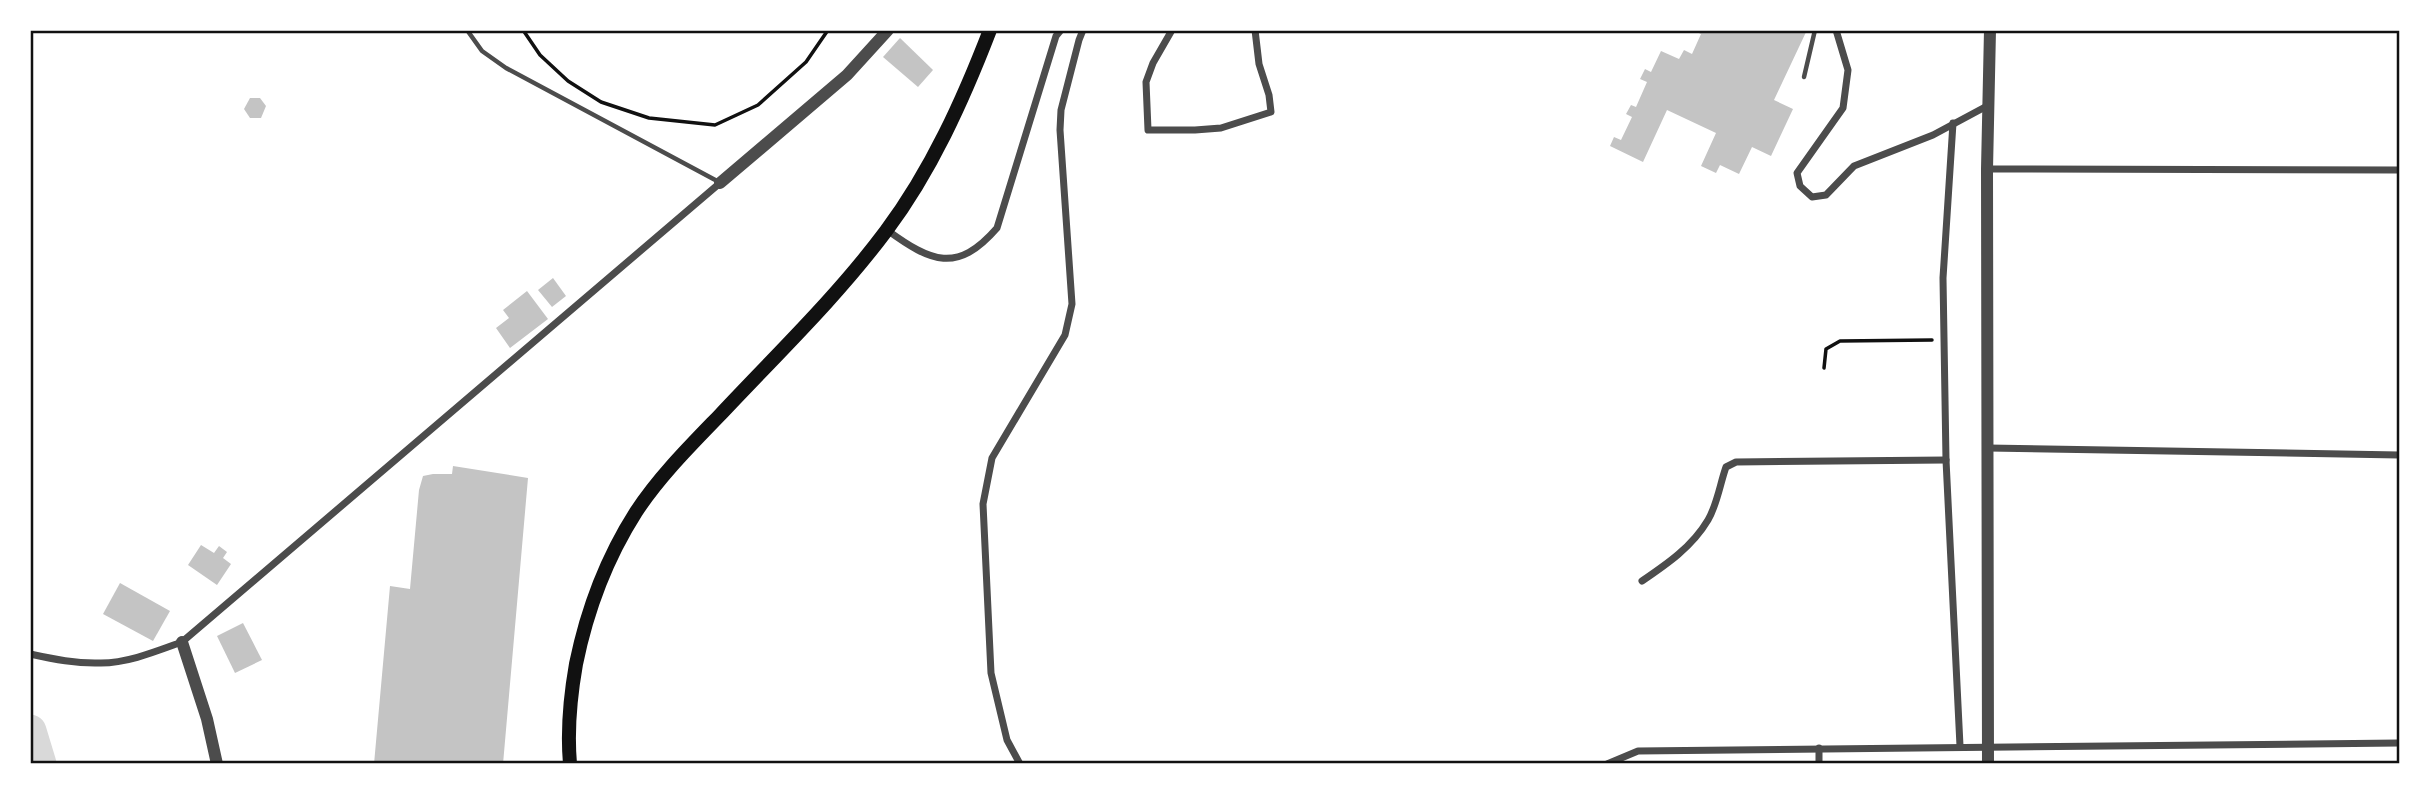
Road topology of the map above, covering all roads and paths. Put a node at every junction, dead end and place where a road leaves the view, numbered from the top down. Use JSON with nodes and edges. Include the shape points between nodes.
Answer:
{"nodes":[{"id":1,"x":467,"y":30,"type":"edge"},
{"id":2,"x":523,"y":30,"type":"edge"},
{"id":3,"x":828,"y":30,"type":"edge"},
{"id":4,"x":888,"y":30,"type":"edge"},
{"id":5,"x":990,"y":30,"type":"edge"},
{"id":6,"x":1061,"y":30,"type":"edge"},
{"id":7,"x":1083,"y":30,"type":"edge"},
{"id":8,"x":1172,"y":30,"type":"edge"},
{"id":9,"x":1255,"y":30,"type":"edge"},
{"id":10,"x":1815,"y":30,"type":"edge"},
{"id":11,"x":1836,"y":30,"type":"edge"},
{"id":12,"x":1990,"y":30,"type":"edge"},
{"id":13,"x":1804,"y":77,"type":"dead end"},
{"id":14,"x":1987,"y":106,"type":"junction"},
{"id":15,"x":1953,"y":123,"type":"junction"},
{"id":16,"x":1987,"y":169,"type":"junction"},
{"id":17,"x":2399,"y":170,"type":"edge"},
{"id":18,"x":720,"y":183,"type":"junction"},
{"id":19,"x":887,"y":230,"type":"junction"},
{"id":20,"x":1944,"y":339,"type":"junction"},
{"id":21,"x":1824,"y":368,"type":"dead end"},
{"id":22,"x":1988,"y":448,"type":"junction"},
{"id":23,"x":2399,"y":455,"type":"edge"},
{"id":24,"x":1945,"y":460,"type":"junction"},
{"id":25,"x":1642,"y":581,"type":"dead end"},
{"id":26,"x":181,"y":642,"type":"junction"},
{"id":27,"x":30,"y":654,"type":"edge"},
{"id":28,"x":2399,"y":743,"type":"edge"},
{"id":29,"x":1959,"y":746,"type":"junction"},
{"id":30,"x":1988,"y":746,"type":"junction"},
{"id":31,"x":1819,"y":748,"type":"junction"},
{"id":32,"x":217,"y":764,"type":"edge"},
{"id":33,"x":570,"y":764,"type":"edge"},
{"id":34,"x":1020,"y":764,"type":"edge"},
{"id":35,"x":1607,"y":764,"type":"edge"},
{"id":36,"x":1819,"y":764,"type":"edge"},
{"id":37,"x":1988,"y":764,"type":"edge"}],
"edges":[{"from":1,"to":18,"type":"lane","via":[[482,51],[506,68]]},
{"from":2,"to":3,"type":"path","via":[[540,55],[568,81],[601,102],[649,118],[715,125],[758,105],[806,62]]},
{"from":4,"to":18,"type":"street","via":[[847,75]]},
{"from":5,"to":19,"type":"main road","via":[[964,97]]},
{"from":6,"to":19,"type":"street","via":[[997,228],[981,246],[959,258],[936,258]]},
{"from":7,"to":34,"type":"street","via":[[1061,110],[1060,130],[1072,304],[1065,335],[992,458],[983,504],[991,673],[1007,740]]},
{"from":8,"to":9,"type":"street","via":[[1146,82],[1148,130],[1221,128],[1271,113]]},
{"from":10,"to":13,"type":"lane"},
{"from":11,"to":15,"type":"street","via":[[1848,70],[1843,107],[1797,173],[1800,186],[1812,197],[1826,195],[1854,166]]},
{"from":12,"to":14,"type":"street"},
{"from":14,"to":15,"type":"street"},
{"from":14,"to":16,"type":"street"},
{"from":15,"to":20,"type":"street","via":[[1943,278]]},
{"from":16,"to":17,"type":"street"},
{"from":16,"to":22,"type":"street"},
{"from":18,"to":26,"type":"street"},
{"from":19,"to":33,"type":"main road","via":[[839,289],[658,483],[625,531],[604,570],[582,636],[570,704]]},
{"from":20,"to":21,"type":"path","via":[[1840,341],[1826,349]]},
{"from":20,"to":24,"type":"street"},
{"from":22,"to":23,"type":"street"},
{"from":22,"to":30,"type":"street"},
{"from":24,"to":25,"type":"street","via":[[1736,461],[1726,467],[1709,519],[1694,539]]},
{"from":24,"to":29,"type":"street"},
{"from":26,"to":27,"type":"street","via":[[103,664]]},
{"from":26,"to":32,"type":"street"},
{"from":28,"to":30,"type":"street"},
{"from":29,"to":30,"type":"street"},
{"from":29,"to":31,"type":"street"},
{"from":30,"to":37,"type":"street"},
{"from":31,"to":35,"type":"street","via":[[1638,751]]},
{"from":31,"to":36,"type":"street"}]}
